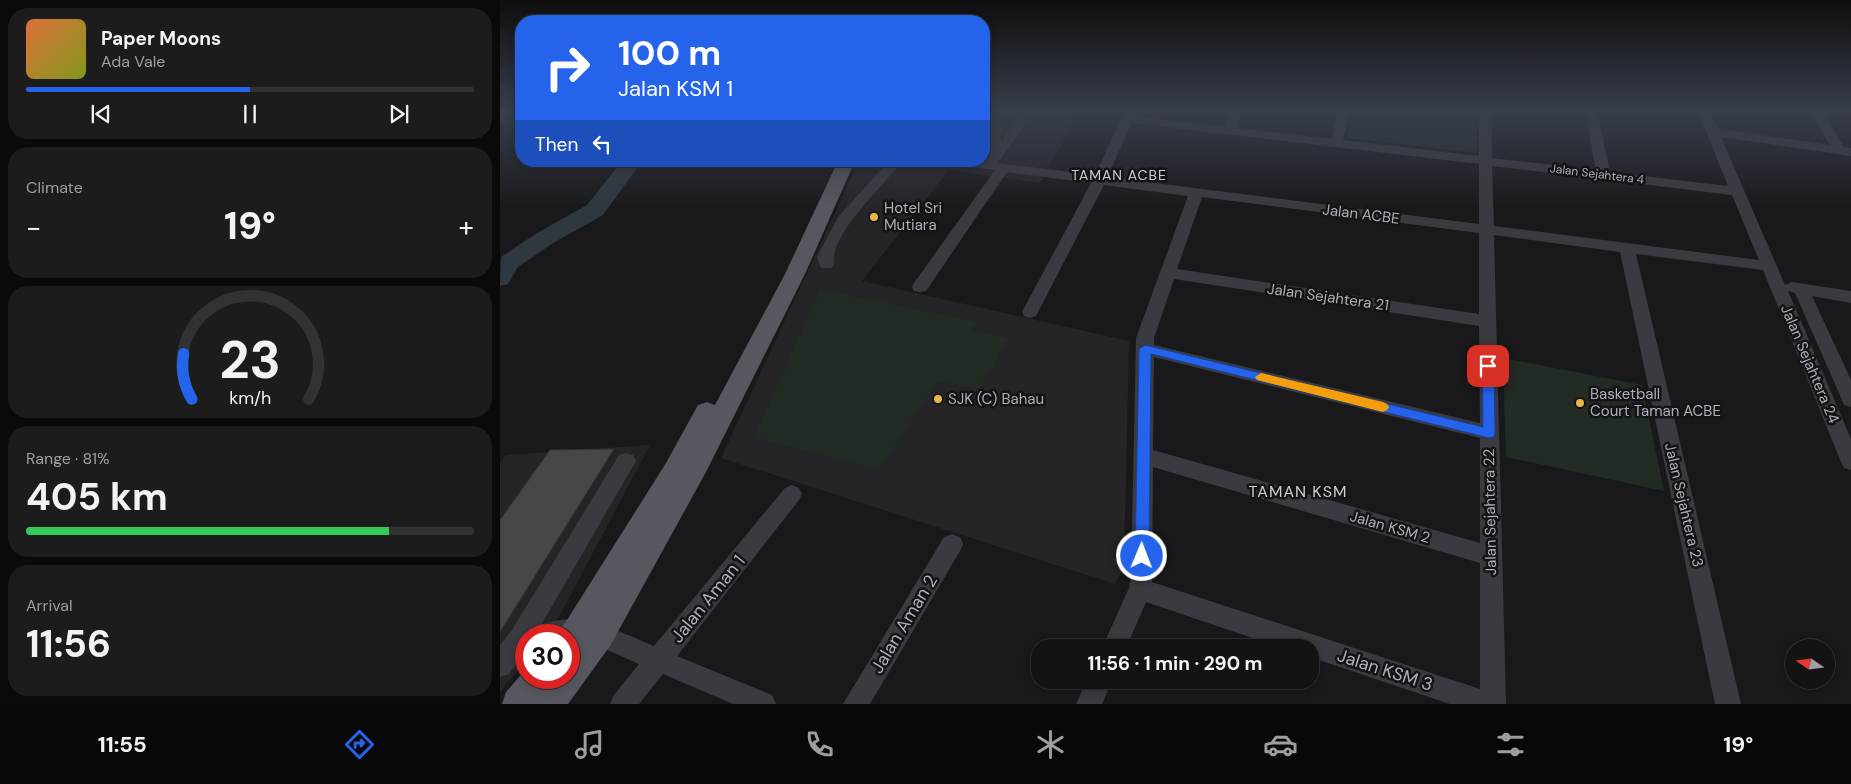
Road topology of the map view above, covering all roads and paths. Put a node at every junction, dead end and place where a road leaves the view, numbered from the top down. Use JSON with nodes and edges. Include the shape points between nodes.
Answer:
{"nodes":[{"id":1,"x":994,"y":144,"type":"edge"},
{"id":2,"x":1006,"y":144,"type":"edge"},
{"id":3,"x":1116,"y":144,"type":"edge"},
{"id":4,"x":1336,"y":144,"type":"edge"},
{"id":5,"x":1485,"y":144,"type":"edge"},
{"id":6,"x":1598,"y":144,"type":"edge"},
{"id":7,"x":1718,"y":144,"type":"edge"},
{"id":8,"x":1796,"y":144,"type":"edge"},
{"id":9,"x":1846,"y":151,"type":"edge"},
{"id":10,"x":1485,"y":161,"type":"junction"},
{"id":11,"x":990,"y":163,"type":"edge"},
{"id":12,"x":996,"y":163,"type":"junction"},
{"id":13,"x":832,"y":167,"type":"edge"},
{"id":14,"x":844,"y":167,"type":"edge"},
{"id":15,"x":891,"y":167,"type":"edge"},
{"id":16,"x":1604,"y":175,"type":"junction"},
{"id":17,"x":1099,"y":180,"type":"junction"},
{"id":18,"x":1737,"y":191,"type":"junction"},
{"id":19,"x":1196,"y":193,"type":"junction"},
{"id":20,"x":1486,"y":230,"type":"junction"},
{"id":21,"x":1627,"y":248,"type":"junction"},
{"id":22,"x":826,"y":264,"type":"dead end"},
{"id":23,"x":1769,"y":266,"type":"junction"},
{"id":24,"x":1168,"y":274,"type":"junction"},
{"id":25,"x":1777,"y":285,"type":"junction"},
{"id":26,"x":920,"y":287,"type":"dead end"},
{"id":27,"x":1801,"y":289,"type":"junction"},
{"id":28,"x":1851,"y":297,"type":"edge"},
{"id":29,"x":1030,"y":312,"type":"dead end"},
{"id":30,"x":1487,"y":321,"type":"junction"},
{"id":31,"x":1145,"y":343,"type":"junction"},
{"id":32,"x":1844,"y":371,"type":"edge"},
{"id":33,"x":1851,"y":400,"type":"edge"},
{"id":34,"x":1489,"y":433,"type":"junction"},
{"id":35,"x":1144,"y":456,"type":"junction"},
{"id":36,"x":626,"y":461,"type":"dead end"},
{"id":37,"x":1851,"y":462,"type":"edge"},
{"id":38,"x":792,"y":494,"type":"dead end"},
{"id":39,"x":952,"y":544,"type":"dead end"},
{"id":40,"x":1491,"y":556,"type":"junction"},
{"id":41,"x":1140,"y":589,"type":"junction"},
{"id":42,"x":531,"y":624,"type":"edge"},
{"id":43,"x":582,"y":636,"type":"edge"},
{"id":44,"x":1118,"y":639,"type":"edge"},
{"id":45,"x":515,"y":647,"type":"edge"},
{"id":46,"x":658,"y":660,"type":"junction"},
{"id":47,"x":500,"y":665,"type":"edge"},
{"id":48,"x":531,"y":689,"type":"edge"},
{"id":49,"x":559,"y":689,"type":"edge"},
{"id":50,"x":1096,"y":689,"type":"edge"},
{"id":51,"x":518,"y":704,"type":"edge"},
{"id":52,"x":548,"y":704,"type":"edge"},
{"id":53,"x":623,"y":704,"type":"edge"},
{"id":54,"x":763,"y":704,"type":"edge"},
{"id":55,"x":856,"y":704,"type":"edge"},
{"id":56,"x":1089,"y":704,"type":"edge"},
{"id":57,"x":1488,"y":704,"type":"edge"},
{"id":58,"x":1493,"y":704,"type":"edge"},
{"id":59,"x":1728,"y":704,"type":"edge"}],
"edges":[{"from":1,"to":12,"type":"street"},
{"from":2,"to":12,"type":"street"},
{"from":3,"to":17,"type":"street"},
{"from":4,"to":10,"type":"street","name":"Jalan Sejahtera 4"},
{"from":5,"to":10,"type":"street","name":"Jalan Sejahtera 22"},
{"from":6,"to":16,"type":"street"},
{"from":7,"to":18,"type":"street","name":"Jalan Sejahtera 24"},
{"from":8,"to":9,"type":"street"},
{"from":10,"to":16,"type":"street","name":"Jalan Sejahtera 4"},
{"from":10,"to":20,"type":"street","name":"Jalan Sejahtera 22"},
{"from":11,"to":12,"type":"street","name":"Jalan ACBE"},
{"from":12,"to":17,"type":"street","name":"Jalan ACBE"},
{"from":12,"to":26,"type":"street"},
{"from":13,"to":43,"type":"main road","via":[[782,274]]},
{"from":14,"to":43,"type":"main road","via":[[795,274],[697,464]]},
{"from":15,"to":22,"type":"street","via":[[843,220],[825,257]]},
{"from":16,"to":18,"type":"street","name":"Jalan Sejahtera 4"},
{"from":17,"to":19,"type":"street","name":"Jalan ACBE"},
{"from":17,"to":29,"type":"street"},
{"from":18,"to":23,"type":"street","name":"Jalan Sejahtera 24"},
{"from":19,"to":20,"type":"street","name":"Jalan ACBE"},
{"from":19,"to":24,"type":"street"},
{"from":20,"to":21,"type":"street","name":"Jalan ACBE"},
{"from":20,"to":30,"type":"street","name":"Jalan Sejahtera 22"},
{"from":21,"to":23,"type":"street","name":"Jalan ACBE"},
{"from":21,"to":59,"type":"street","name":"Jalan Sejahtera 23"},
{"from":23,"to":25,"type":"street","name":"Jalan Sejahtera 24"},
{"from":24,"to":30,"type":"street","name":"Jalan Sejahtera 21"},
{"from":24,"to":31,"type":"street"},
{"from":25,"to":27,"type":"street"},
{"from":25,"to":37,"type":"street","name":"Jalan Sejahtera 24"},
{"from":27,"to":28,"type":"street"},
{"from":27,"to":32,"type":"street"},
{"from":30,"to":34,"type":"street","name":"Jalan Sejahtera 22"},
{"from":31,"to":34,"type":"street"},
{"from":31,"to":35,"type":"street"},
{"from":32,"to":33,"type":"street"},
{"from":34,"to":40,"type":"street","name":"Jalan Sejahtera 22"},
{"from":35,"to":40,"type":"street","name":"Jalan KSM 2"},
{"from":35,"to":41,"type":"street"},
{"from":36,"to":42,"type":"street"},
{"from":38,"to":46,"type":"street","name":"Jalan Aman 1"},
{"from":39,"to":55,"type":"street","name":"Jalan Aman 2"},
{"from":40,"to":58,"type":"street","name":"Jalan Sejahtera 22"},
{"from":41,"to":44,"type":"street"},
{"from":41,"to":57,"type":"street","name":"Jalan KSM 3"},
{"from":43,"to":46,"type":"street"},
{"from":45,"to":47,"type":"street"},
{"from":46,"to":53,"type":"street","name":"Jalan Aman 1"},
{"from":46,"to":54,"type":"street"},
{"from":48,"to":51,"type":"main road"},
{"from":49,"to":52,"type":"main road"},
{"from":50,"to":56,"type":"street"}]}
